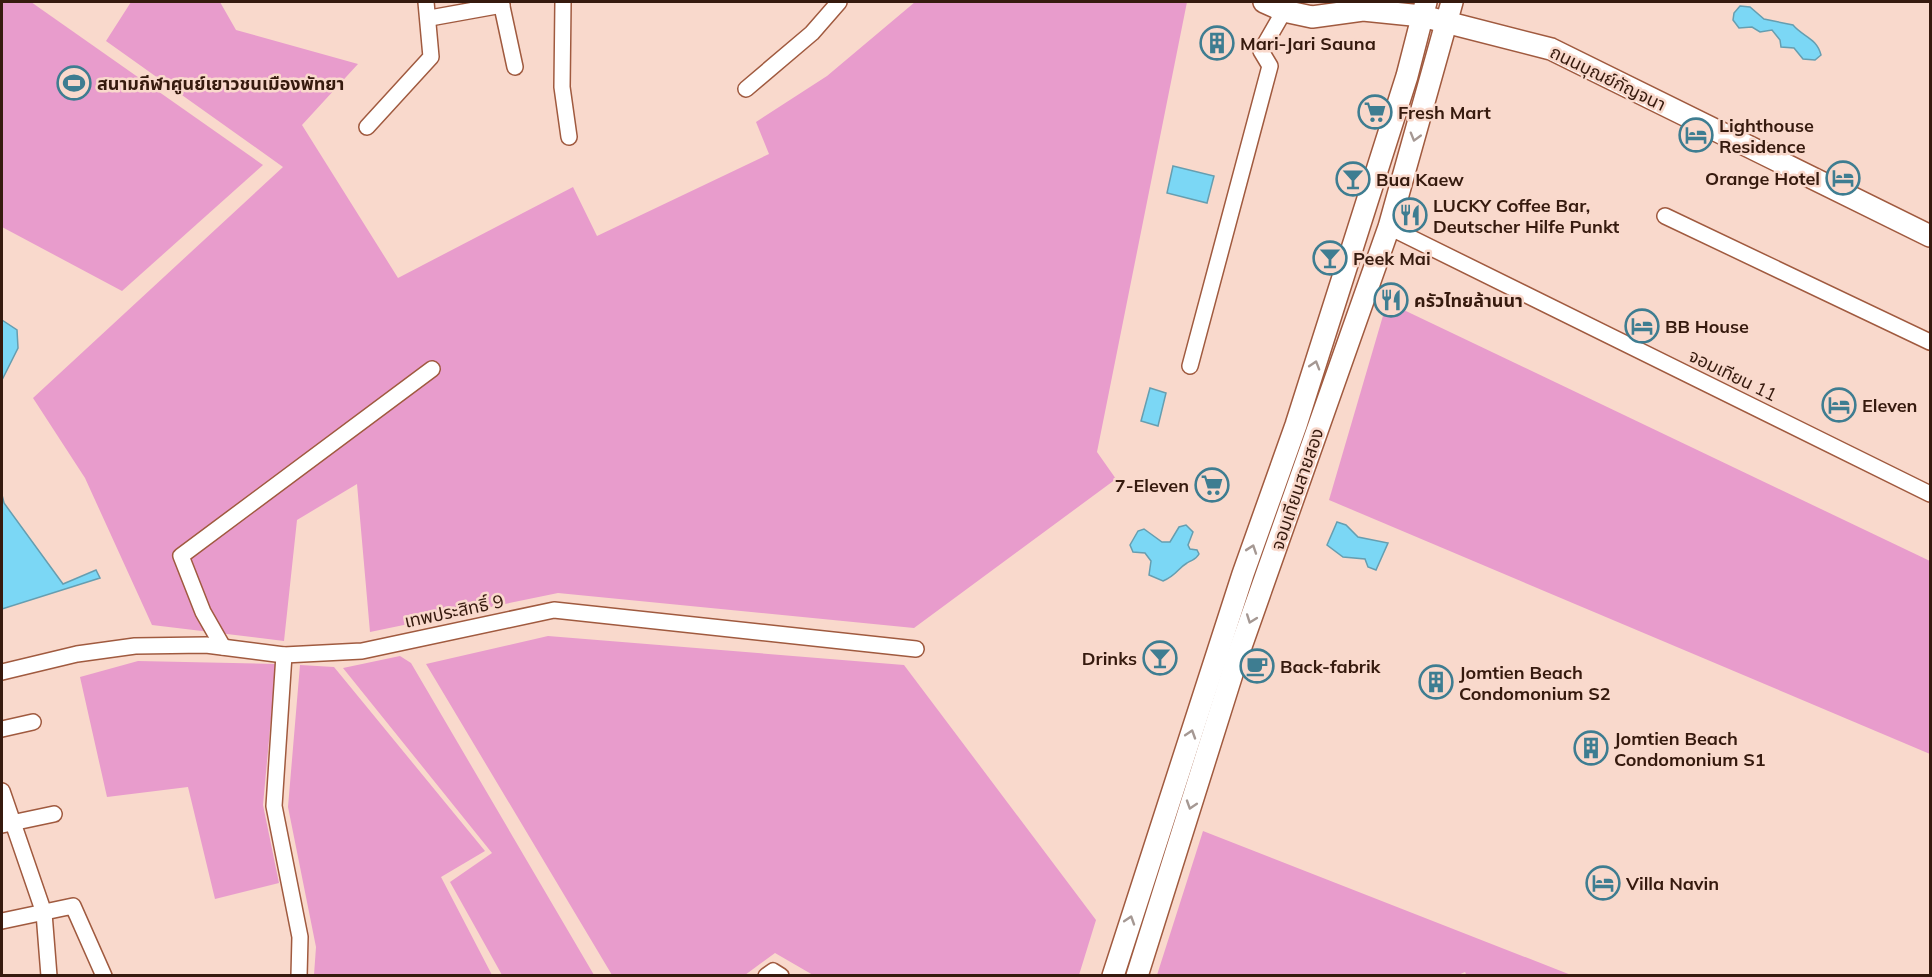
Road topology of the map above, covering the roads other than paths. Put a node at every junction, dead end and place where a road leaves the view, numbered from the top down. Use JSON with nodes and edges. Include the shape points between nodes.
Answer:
{"nodes":[{"id":1,"x":426,"y":2,"type":"edge"},
{"id":2,"x":563,"y":2,"type":"edge"},
{"id":3,"x":839,"y":2,"type":"edge"},
{"id":4,"x":1264,"y":2,"type":"edge"},
{"id":5,"x":1452,"y":2,"type":"edge"},
{"id":6,"x":502,"y":3,"type":"edge"},
{"id":7,"x":1424,"y":9,"type":"edge"},
{"id":8,"x":1284,"y":12,"type":"junction"},
{"id":9,"x":430,"y":18,"type":"junction"},
{"id":10,"x":1447,"y":23,"type":"junction"},
{"id":11,"x":515,"y":67,"type":"dead end"},
{"id":12,"x":746,"y":89,"type":"dead end"},
{"id":13,"x":367,"y":127,"type":"dead end"},
{"id":14,"x":569,"y":137,"type":"dead end"},
{"id":15,"x":1377,"y":167,"type":"junction"},
{"id":16,"x":1404,"y":175,"type":"junction"},
{"id":17,"x":1665,"y":216,"type":"dead end"},
{"id":18,"x":1389,"y":227,"type":"junction"},
{"id":19,"x":1930,"y":236,"type":"edge"},
{"id":20,"x":1930,"y":342,"type":"edge"},
{"id":21,"x":1190,"y":366,"type":"dead end"},
{"id":22,"x":432,"y":369,"type":"dead end"},
{"id":23,"x":1930,"y":494,"type":"edge"},
{"id":24,"x":223,"y":647,"type":"junction"},
{"id":25,"x":916,"y":649,"type":"dead end"},
{"id":26,"x":1228,"y":652,"type":"junction"},
{"id":27,"x":284,"y":655,"type":"junction"},
{"id":28,"x":2,"y":672,"type":"edge"},
{"id":29,"x":33,"y":722,"type":"dead end"},
{"id":30,"x":2,"y":729,"type":"edge"},
{"id":31,"x":2,"y":791,"type":"edge"},
{"id":32,"x":54,"y":814,"type":"dead end"},
{"id":33,"x":7,"y":824,"type":"edge"},
{"id":34,"x":44,"y":913,"type":"junction"},
{"id":35,"x":2,"y":921,"type":"edge"},
{"id":36,"x":49,"y":975,"type":"edge"},
{"id":37,"x":104,"y":975,"type":"edge"},
{"id":38,"x":299,"y":975,"type":"edge"},
{"id":39,"x":766,"y":975,"type":"edge"},
{"id":40,"x":781,"y":975,"type":"edge"},
{"id":41,"x":1113,"y":975,"type":"edge"},
{"id":42,"x":1137,"y":975,"type":"edge"}],
"edges":[{"from":1,"to":9,"type":"street"},
{"from":2,"to":14,"type":"street","via":[[562,87]]},
{"from":3,"to":12,"type":"street","via":[[812,33]]},
{"from":4,"to":8,"type":"main road","name":"ถนนบุณย์กัญจนา"},
{"from":5,"to":10,"type":"main road","name":"จอมเทียนสายสอง"},
{"from":6,"to":9,"type":"street"},
{"from":6,"to":11,"type":"street"},
{"from":7,"to":8,"type":"main road","name":"ถนนบุณย์กัญจนา","via":[[1363,10],[1312,17]]},
{"from":7,"to":10,"type":"main road","name":"ถนนบุณย์กัญจนา"},
{"from":7,"to":15,"type":"main road","name":"จอมเทียนสายสอง"},
{"from":8,"to":21,"type":"street","via":[[1261,51],[1270,66]]},
{"from":9,"to":13,"type":"street","via":[[431,57]]},
{"from":10,"to":16,"type":"main road","name":"จอมเทียนสายสอง","one_way":true},
{"from":10,"to":19,"type":"main road","name":"ถนนบุณย์กัญจนา","via":[[1551,49]]},
{"from":15,"to":16,"type":"main road"},
{"from":26,"to":15,"type":"main road","name":"จอมเทียนสายสอง","one_way":true},
{"from":16,"to":18,"type":"main road","name":"จอมเทียนสายสอง"},
{"from":17,"to":20,"type":"street"},
{"from":18,"to":23,"type":"street","name":"จอมเทียน 11"},
{"from":18,"to":26,"type":"main road","name":"จอมเทียนสายสอง","one_way":true},
{"from":22,"to":24,"type":"street","via":[[181,556],[203,612]]},
{"from":24,"to":27,"type":"street","name":"เทพประสิทธิ์ 9"},
{"from":24,"to":28,"type":"street","name":"เทพประสิทธิ์ 9","via":[[135,646],[77,654]]},
{"from":25,"to":27,"type":"street","name":"เทพประสิทธิ์ 9","via":[[554,610],[362,651]]},
{"from":41,"to":26,"type":"main road","name":"จอมเทียนสายสอง","one_way":true},
{"from":26,"to":42,"type":"main road","name":"จอมเทียนสายสอง","one_way":true},
{"from":27,"to":38,"type":"street","via":[[274,806],[300,937]]},
{"from":29,"to":30,"type":"street"},
{"from":31,"to":33,"type":"street"},
{"from":32,"to":33,"type":"street"},
{"from":33,"to":34,"type":"street"},
{"from":34,"to":35,"type":"street"},
{"from":34,"to":36,"type":"street"},
{"from":34,"to":37,"type":"street","via":[[73,906]]},
{"from":39,"to":40,"type":"street","via":[[773,971]]}]}
